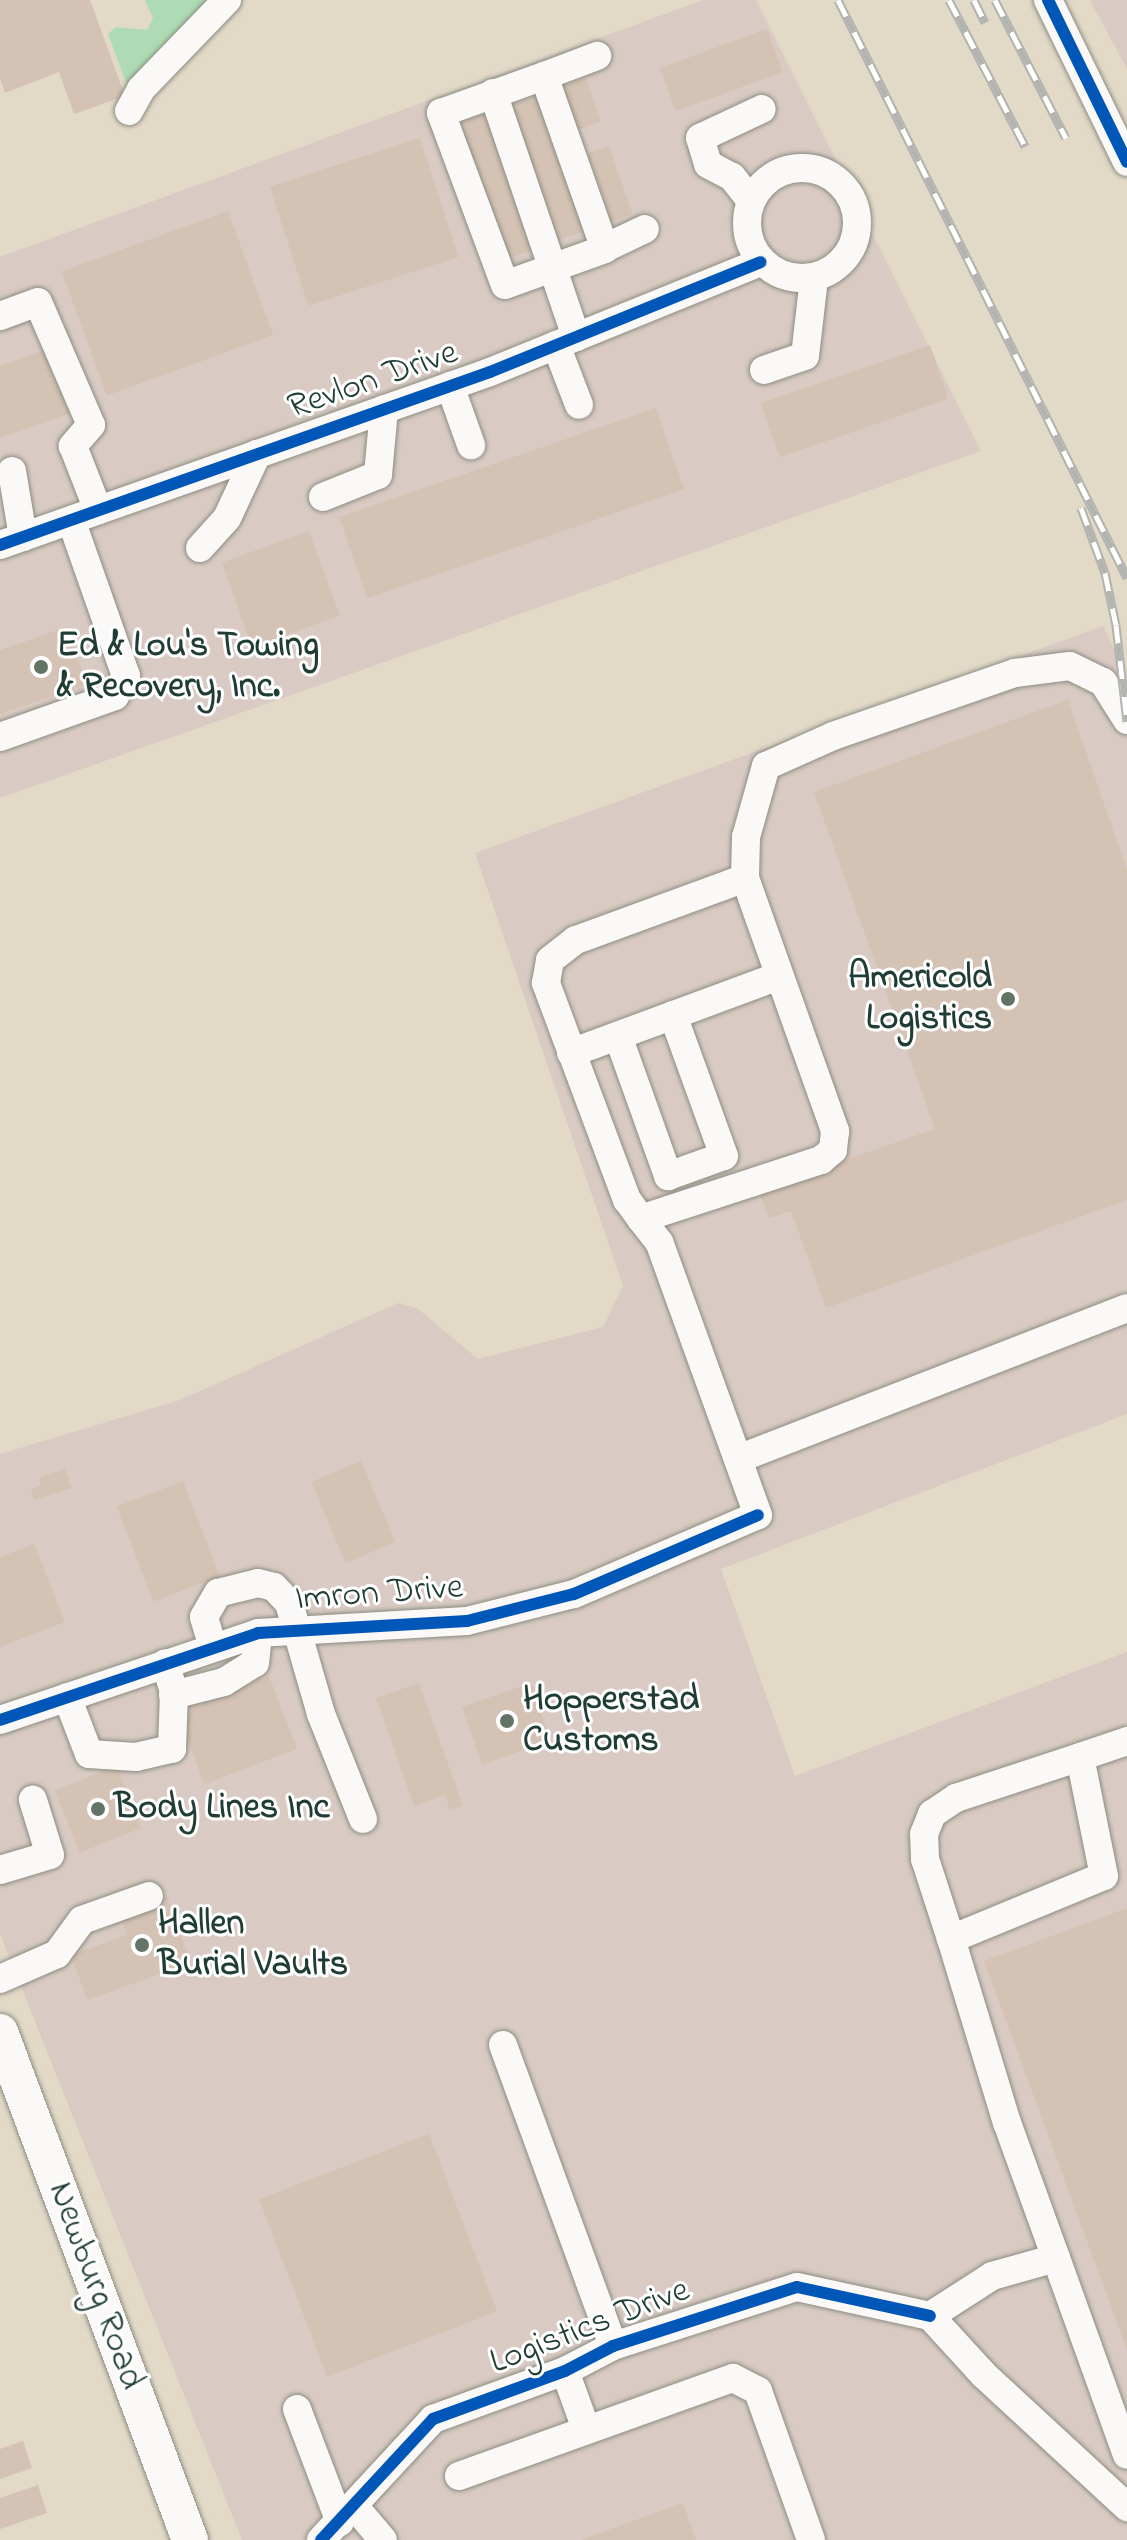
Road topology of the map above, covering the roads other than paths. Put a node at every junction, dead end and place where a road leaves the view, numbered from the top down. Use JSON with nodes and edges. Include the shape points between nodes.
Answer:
{"nodes":[{"id":1,"x":227,"y":0,"type":"edge"},
{"id":2,"x":1048,"y":0,"type":"edge"},
{"id":3,"x":597,"y":56,"type":"dead end"},
{"id":4,"x":544,"y":76,"type":"junction"},
{"id":5,"x":493,"y":93,"type":"junction"},
{"id":6,"x":762,"y":109,"type":"dead end"},
{"id":7,"x":129,"y":111,"type":"dead end"},
{"id":8,"x":1127,"y":162,"type":"edge"},
{"id":9,"x":751,"y":201,"type":"junction"},
{"id":10,"x":645,"y":229,"type":"dead end"},
{"id":11,"x":605,"y":248,"type":"junction"},
{"id":12,"x":761,"y":262,"type":"junction"},
{"id":13,"x":552,"y":267,"type":"junction"},
{"id":14,"x":814,"y":278,"type":"junction"},
{"id":15,"x":0,"y":316,"type":"edge"},
{"id":16,"x":566,"y":341,"type":"junction"},
{"id":17,"x":764,"y":370,"type":"dead end"},
{"id":18,"x":450,"y":386,"type":"junction"},
{"id":19,"x":579,"y":405,"type":"dead end"},
{"id":20,"x":384,"y":409,"type":"junction"},
{"id":21,"x":471,"y":445,"type":"dead end"},
{"id":22,"x":257,"y":454,"type":"junction"},
{"id":23,"x":12,"y":471,"type":"dead end"},
{"id":24,"x":323,"y":497,"type":"dead end"},
{"id":25,"x":98,"y":510,"type":"junction"},
{"id":26,"x":71,"y":520,"type":"junction"},
{"id":27,"x":7,"y":541,"type":"edge"},
{"id":28,"x":200,"y":548,"type":"dead end"},
{"id":29,"x":1127,"y":720,"type":"edge"},
{"id":30,"x":0,"y":737,"type":"edge"},
{"id":31,"x":745,"y":878,"type":"junction"},
{"id":32,"x":779,"y":976,"type":"junction"},
{"id":33,"x":673,"y":1015,"type":"junction"},
{"id":34,"x":618,"y":1036,"type":"junction"},
{"id":35,"x":571,"y":1053,"type":"junction"},
{"id":36,"x":641,"y":1219,"type":"junction"},
{"id":37,"x":1127,"y":1308,"type":"edge"},
{"id":38,"x":738,"y":1459,"type":"junction"},
{"id":39,"x":297,"y":1629,"type":"junction"},
{"id":40,"x":258,"y":1633,"type":"junction"},
{"id":41,"x":213,"y":1647,"type":"junction"},
{"id":42,"x":165,"y":1663,"type":"junction"},
{"id":43,"x":173,"y":1695,"type":"junction"},
{"id":44,"x":67,"y":1697,"type":"junction"},
{"id":45,"x":0,"y":1720,"type":"edge"},
{"id":46,"x":1127,"y":1741,"type":"edge"},
{"id":47,"x":1080,"y":1757,"type":"junction"},
{"id":48,"x":33,"y":1800,"type":"dead end"},
{"id":49,"x":363,"y":1819,"type":"dead end"},
{"id":50,"x":0,"y":1870,"type":"edge"},
{"id":51,"x":149,"y":1896,"type":"dead end"},
{"id":52,"x":951,"y":1939,"type":"junction"},
{"id":53,"x":0,"y":1979,"type":"edge"},
{"id":54,"x":0,"y":2032,"type":"edge"},
{"id":55,"x":503,"y":2045,"type":"dead end"},
{"id":56,"x":1056,"y":2258,"type":"junction"},
{"id":57,"x":930,"y":2316,"type":"junction"},
{"id":58,"x":613,"y":2346,"type":"junction"},
{"id":59,"x":565,"y":2371,"type":"junction"},
{"id":60,"x":297,"y":2409,"type":"dead end"},
{"id":61,"x":586,"y":2429,"type":"junction"},
{"id":62,"x":1127,"y":2455,"type":"edge"},
{"id":63,"x":459,"y":2476,"type":"dead end"},
{"id":64,"x":1127,"y":2507,"type":"edge"},
{"id":65,"x":338,"y":2523,"type":"edge"},
{"id":66,"x":190,"y":2540,"type":"edge"},
{"id":67,"x":383,"y":2540,"type":"edge"},
{"id":68,"x":811,"y":2540,"type":"edge"}],
"edges":[{"from":1,"to":7,"type":"street","via":[[141,89]]},
{"from":2,"to":8,"type":"street"},
{"from":3,"to":4,"type":"street"},
{"from":4,"to":5,"type":"street"},
{"from":4,"to":11,"type":"street"},
{"from":5,"to":13,"type":"street"},
{"from":5,"to":13,"type":"street","via":[[441,113],[505,285]]},
{"from":6,"to":9,"type":"street","via":[[700,138],[708,164],[732,177]]},
{"from":9,"to":12,"type":"street","via":[[747,233]]},
{"from":9,"to":14,"type":"street","via":[[759,187],[786,170],[818,170],[845,188],[857,218],[854,242],[842,262]]},
{"from":10,"to":11,"type":"street"},
{"from":11,"to":13,"type":"street"},
{"from":12,"to":14,"type":"street","via":[[795,279]]},
{"from":12,"to":16,"type":"street","name":"Revlon Drive"},
{"from":13,"to":16,"type":"street"},
{"from":14,"to":17,"type":"street","via":[[805,356]]},
{"from":15,"to":25,"type":"street","via":[[38,302],[91,425],[73,446]]},
{"from":16,"to":18,"type":"street","name":"Revlon Drive"},
{"from":16,"to":19,"type":"street"},
{"from":18,"to":20,"type":"street","name":"Revlon Drive"},
{"from":18,"to":21,"type":"street"},
{"from":20,"to":22,"type":"street","name":"Revlon Drive"},
{"from":20,"to":24,"type":"street","via":[[378,475]]},
{"from":22,"to":25,"type":"street","name":"Revlon Drive"},
{"from":22,"to":28,"type":"street","via":[[227,518]]},
{"from":23,"to":27,"type":"street"},
{"from":25,"to":26,"type":"street","name":"Revlon Drive"},
{"from":26,"to":27,"type":"street","name":"Revlon Drive"},
{"from":26,"to":30,"type":"street","via":[[126,676],[115,696]]},
{"from":29,"to":31,"type":"street","via":[[1103,682],[1070,666],[1015,673],[833,736],[766,766],[746,837]]},
{"from":31,"to":32,"type":"street"},
{"from":31,"to":35,"type":"street","via":[[576,940],[550,960],[546,983]]},
{"from":32,"to":33,"type":"street"},
{"from":32,"to":36,"type":"street","via":[[835,1131],[833,1150],[821,1160]]},
{"from":33,"to":34,"type":"street"},
{"from":33,"to":34,"type":"street","via":[[724,1156],[668,1176]]},
{"from":34,"to":35,"type":"street"},
{"from":35,"to":36,"type":"street","via":[[627,1200]]},
{"from":36,"to":38,"type":"street","via":[[659,1242]]},
{"from":37,"to":38,"type":"street"},
{"from":38,"to":39,"type":"street","name":"Imron Drive","via":[[758,1515],[574,1594],[467,1621]]},
{"from":39,"to":40,"type":"street","name":"Imron Drive"},
{"from":39,"to":41,"type":"street","via":[[289,1603],[274,1587],[258,1583],[218,1593],[207,1605],[204,1617]]},
{"from":39,"to":49,"type":"street","via":[[321,1714]]},
{"from":40,"to":41,"type":"street","name":"Imron Drive"},
{"from":40,"to":43,"type":"street","via":[[255,1663],[224,1682]]},
{"from":41,"to":42,"type":"street","name":"Imron Drive"},
{"from":42,"to":43,"type":"street"},
{"from":42,"to":44,"type":"street","name":"Imron Drive"},
{"from":43,"to":44,"type":"street","via":[[172,1749],[136,1757],[89,1754]]},
{"from":44,"to":45,"type":"street","name":"Imron Drive"},
{"from":46,"to":47,"type":"street"},
{"from":47,"to":52,"type":"street","via":[[1104,1876]]},
{"from":47,"to":52,"type":"street","via":[[956,1798],[932,1814],[924,1834],[925,1859]]},
{"from":48,"to":50,"type":"street","via":[[50,1855]]},
{"from":51,"to":53,"type":"street","via":[[82,1920],[57,1954]]},
{"from":52,"to":56,"type":"street","via":[[1007,2123]]},
{"from":54,"to":66,"type":"main road","name":"Newburg Road"},
{"from":55,"to":58,"type":"street"},
{"from":56,"to":57,"type":"street","via":[[992,2276]]},
{"from":56,"to":62,"type":"street"},
{"from":57,"to":58,"type":"street","name":"Logistics Drive","via":[[797,2287]]},
{"from":57,"to":64,"type":"street","via":[[984,2375]]},
{"from":58,"to":59,"type":"street","name":"Logistics Drive"},
{"from":59,"to":61,"type":"street"},
{"from":59,"to":65,"type":"street","name":"Logistics Drive","via":[[433,2419]]},
{"from":60,"to":65,"type":"street"},
{"from":61,"to":63,"type":"street"},
{"from":61,"to":68,"type":"street","via":[[733,2378],[758,2391]]},
{"from":65,"to":67,"type":"street"}]}
